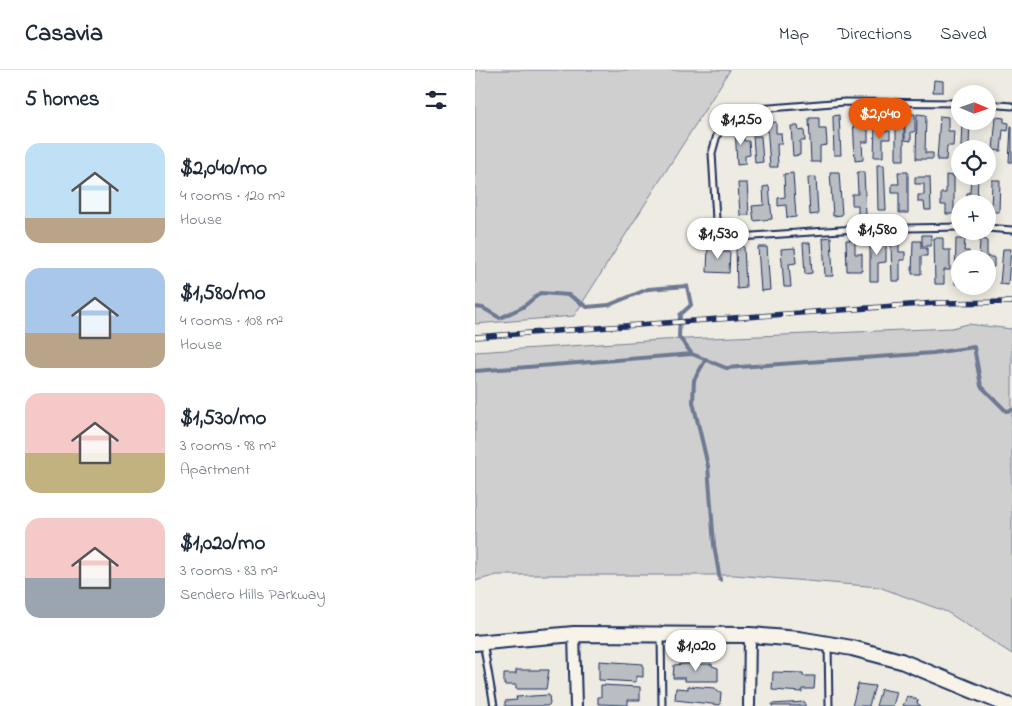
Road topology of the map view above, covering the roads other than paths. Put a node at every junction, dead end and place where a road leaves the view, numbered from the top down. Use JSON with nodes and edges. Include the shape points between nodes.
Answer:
{"nodes":[{"id":1,"x":951,"y":104,"type":"edge"},
{"id":2,"x":996,"y":105,"type":"edge"},
{"id":3,"x":1012,"y":106,"type":"edge"},
{"id":4,"x":951,"y":227,"type":"edge"},
{"id":5,"x":996,"y":229,"type":"edge"},
{"id":6,"x":1012,"y":230,"type":"edge"},
{"id":7,"x":574,"y":634,"type":"junction"},
{"id":8,"x":661,"y":635,"type":"junction"},
{"id":9,"x":750,"y":635,"type":"junction"},
{"id":10,"x":479,"y":642,"type":"edge"},
{"id":11,"x":828,"y":644,"type":"junction"},
{"id":12,"x":1006,"y":705,"type":"edge"},
{"id":13,"x":494,"y":706,"type":"edge"},
{"id":14,"x":576,"y":706,"type":"edge"},
{"id":15,"x":662,"y":706,"type":"edge"},
{"id":16,"x":749,"y":706,"type":"edge"},
{"id":17,"x":829,"y":706,"type":"edge"}],
"edges":[{"from":1,"to":4,"type":"lane","via":[[845,102],[757,109],[741,113],[723,128],[717,135],[713,153],[716,219],[721,229],[729,234],[739,237],[856,229]]},
{"from":2,"to":3,"type":"lane"},
{"from":5,"to":6,"type":"lane"},
{"from":7,"to":8,"type":"street"},
{"from":7,"to":10,"type":"street"},
{"from":7,"to":14,"type":"street"},
{"from":8,"to":9,"type":"street"},
{"from":8,"to":15,"type":"lane"},
{"from":9,"to":11,"type":"street"},
{"from":9,"to":16,"type":"street"},
{"from":10,"to":13,"type":"lane"},
{"from":11,"to":12,"type":"street","via":[[901,661]]},
{"from":11,"to":17,"type":"lane"}]}
